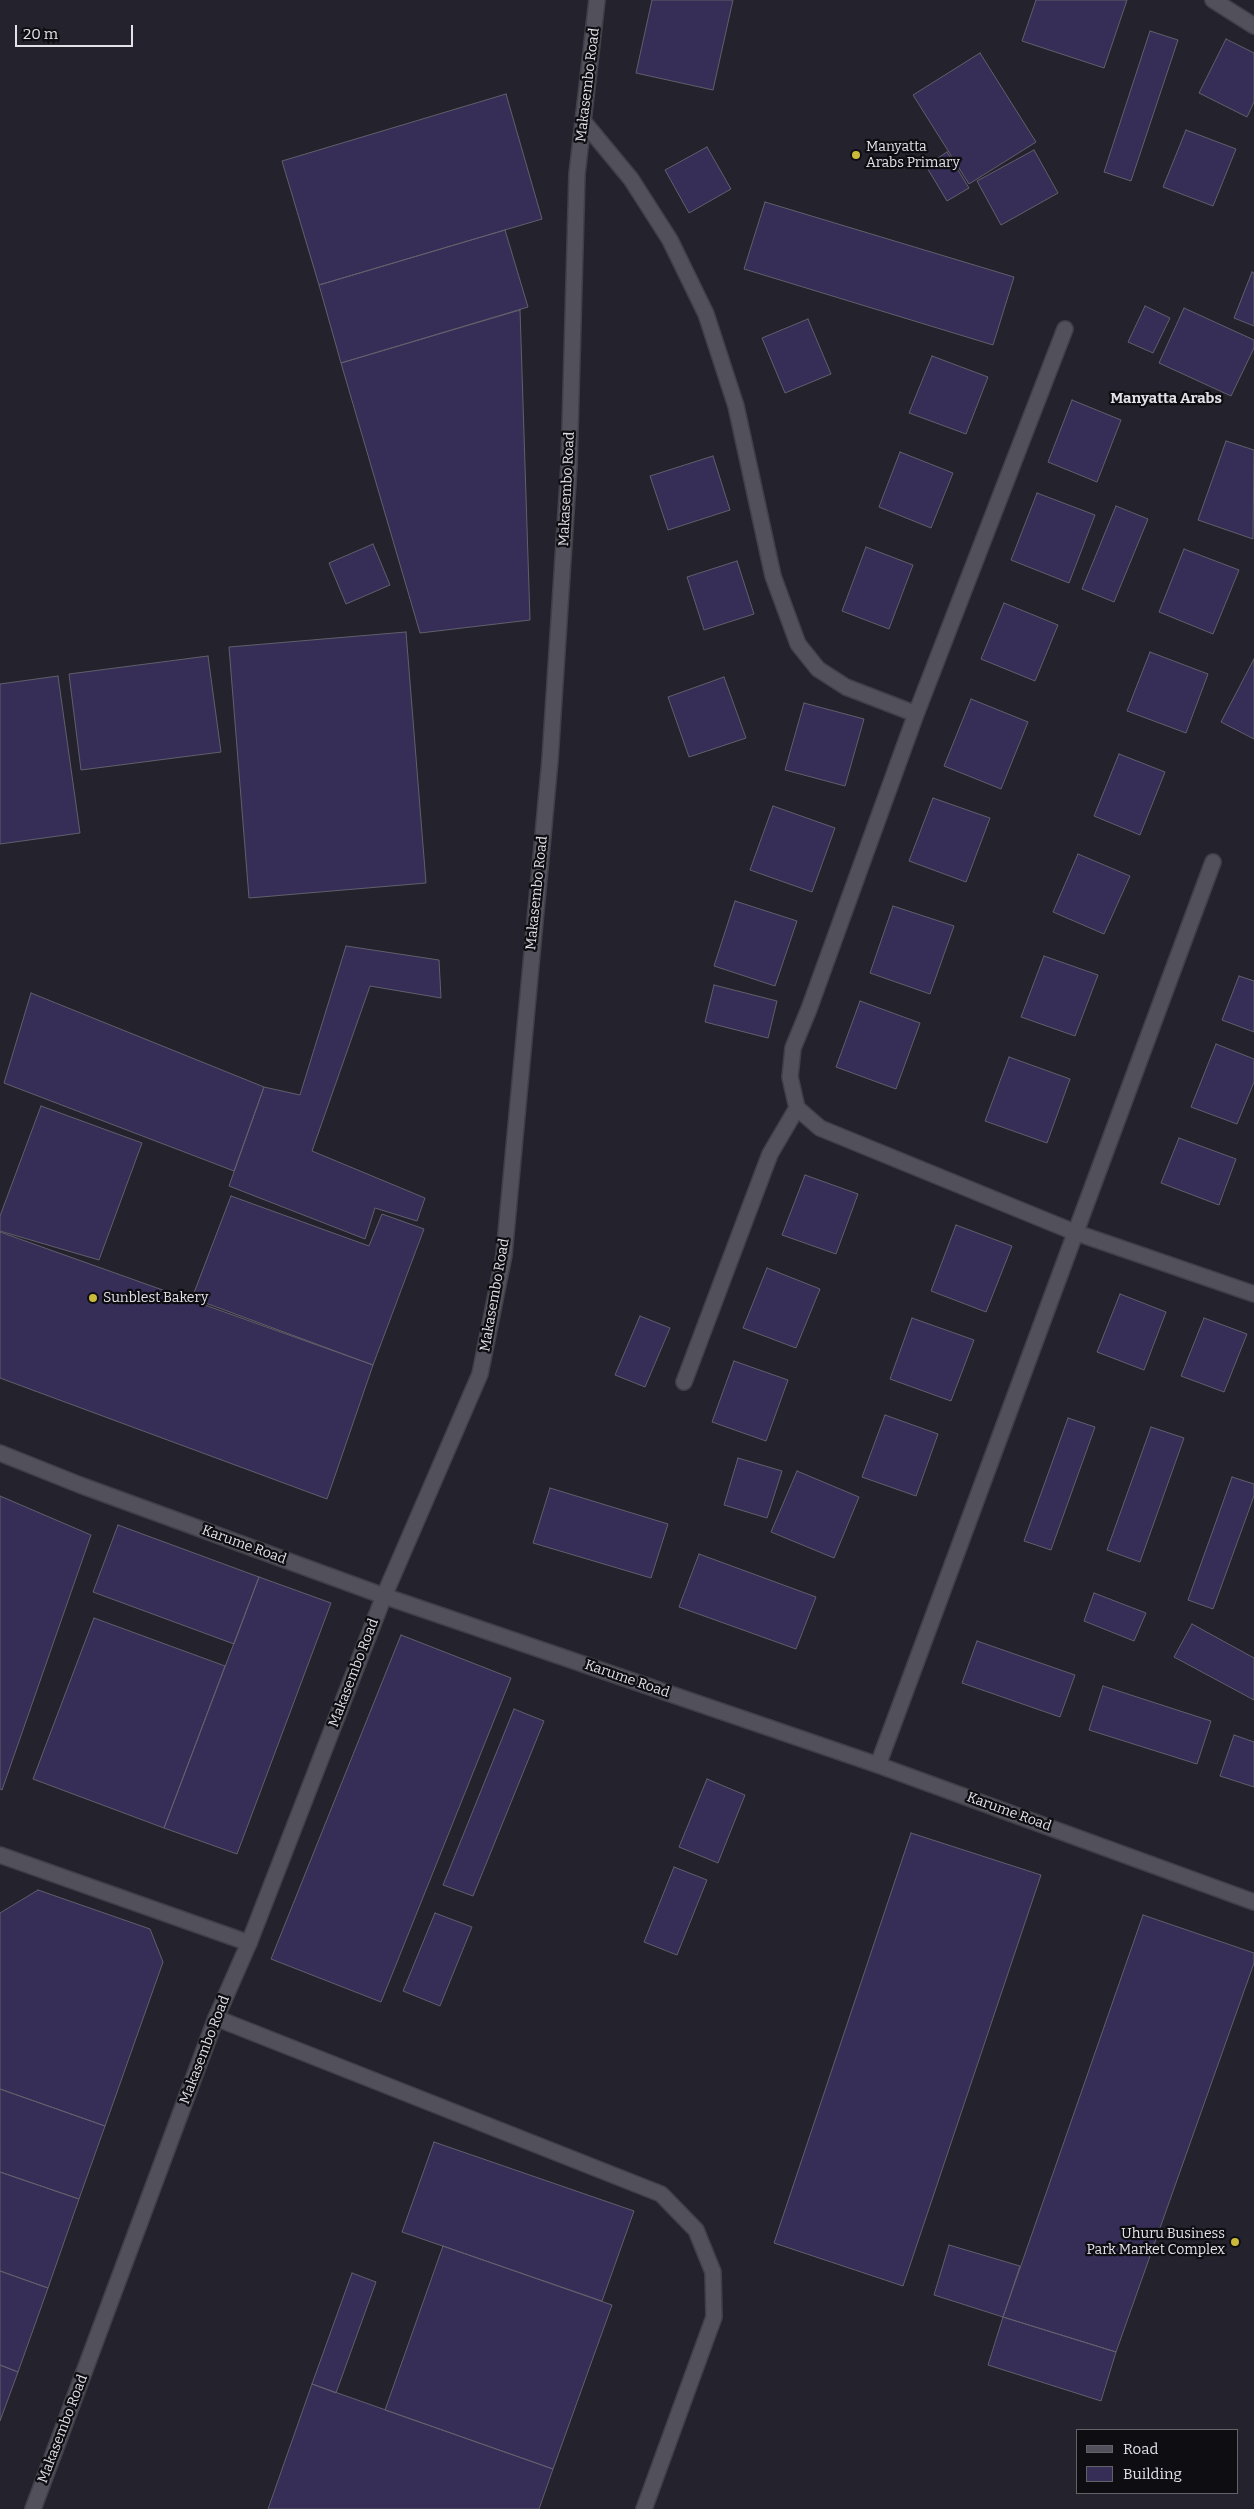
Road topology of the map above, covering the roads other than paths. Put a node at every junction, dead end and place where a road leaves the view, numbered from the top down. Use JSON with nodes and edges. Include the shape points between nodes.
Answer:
{"nodes":[{"id":1,"x":597,"y":0,"type":"edge"},
{"id":2,"x":1213,"y":0,"type":"edge"},
{"id":3,"x":1254,"y":26,"type":"edge"},
{"id":4,"x":583,"y":121,"type":"junction"},
{"id":5,"x":1065,"y":328,"type":"dead end"},
{"id":6,"x":916,"y":714,"type":"junction"},
{"id":7,"x":1212,"y":862,"type":"dead end"},
{"id":8,"x":797,"y":1108,"type":"junction"},
{"id":9,"x":1074,"y":1232,"type":"junction"},
{"id":10,"x":1254,"y":1294,"type":"edge"},
{"id":11,"x":684,"y":1382,"type":"dead end"},
{"id":12,"x":0,"y":1453,"type":"edge"},
{"id":13,"x":384,"y":1596,"type":"junction"},
{"id":14,"x":878,"y":1765,"type":"junction"},
{"id":15,"x":0,"y":1855,"type":"edge"},
{"id":16,"x":1254,"y":1902,"type":"edge"},
{"id":17,"x":249,"y":1944,"type":"junction"},
{"id":18,"x":216,"y":2018,"type":"junction"},
{"id":19,"x":33,"y":2509,"type":"edge"},
{"id":20,"x":644,"y":2509,"type":"edge"}],
"edges":[{"from":1,"to":4,"type":"street","name":"Makasembo Road"},
{"from":2,"to":3,"type":"street"},
{"from":4,"to":6,"type":"street","via":[[631,179],[670,240],[706,314],[736,406],[773,576],[798,644],[818,669],[846,687]]},
{"from":4,"to":13,"type":"street","name":"Makasembo Road","via":[[577,174],[569,466],[550,760],[504,1255],[480,1374]]},
{"from":5,"to":6,"type":"street"},
{"from":6,"to":8,"type":"street","via":[[793,1048],[790,1077]]},
{"from":7,"to":9,"type":"street"},
{"from":8,"to":9,"type":"street","via":[[820,1128]]},
{"from":8,"to":11,"type":"street","via":[[770,1154]]},
{"from":9,"to":10,"type":"street"},
{"from":9,"to":14,"type":"street"},
{"from":12,"to":13,"type":"street","name":"Karume Road"},
{"from":13,"to":14,"type":"street","name":"Karume Road"},
{"from":13,"to":17,"type":"street","name":"Makasembo Road"},
{"from":14,"to":16,"type":"street","name":"Karume Road"},
{"from":15,"to":17,"type":"street"},
{"from":17,"to":18,"type":"street","name":"Makasembo Road"},
{"from":18,"to":19,"type":"street","name":"Makasembo Road"},
{"from":18,"to":20,"type":"street","via":[[661,2194],[696,2230],[713,2272],[714,2317]]}]}
